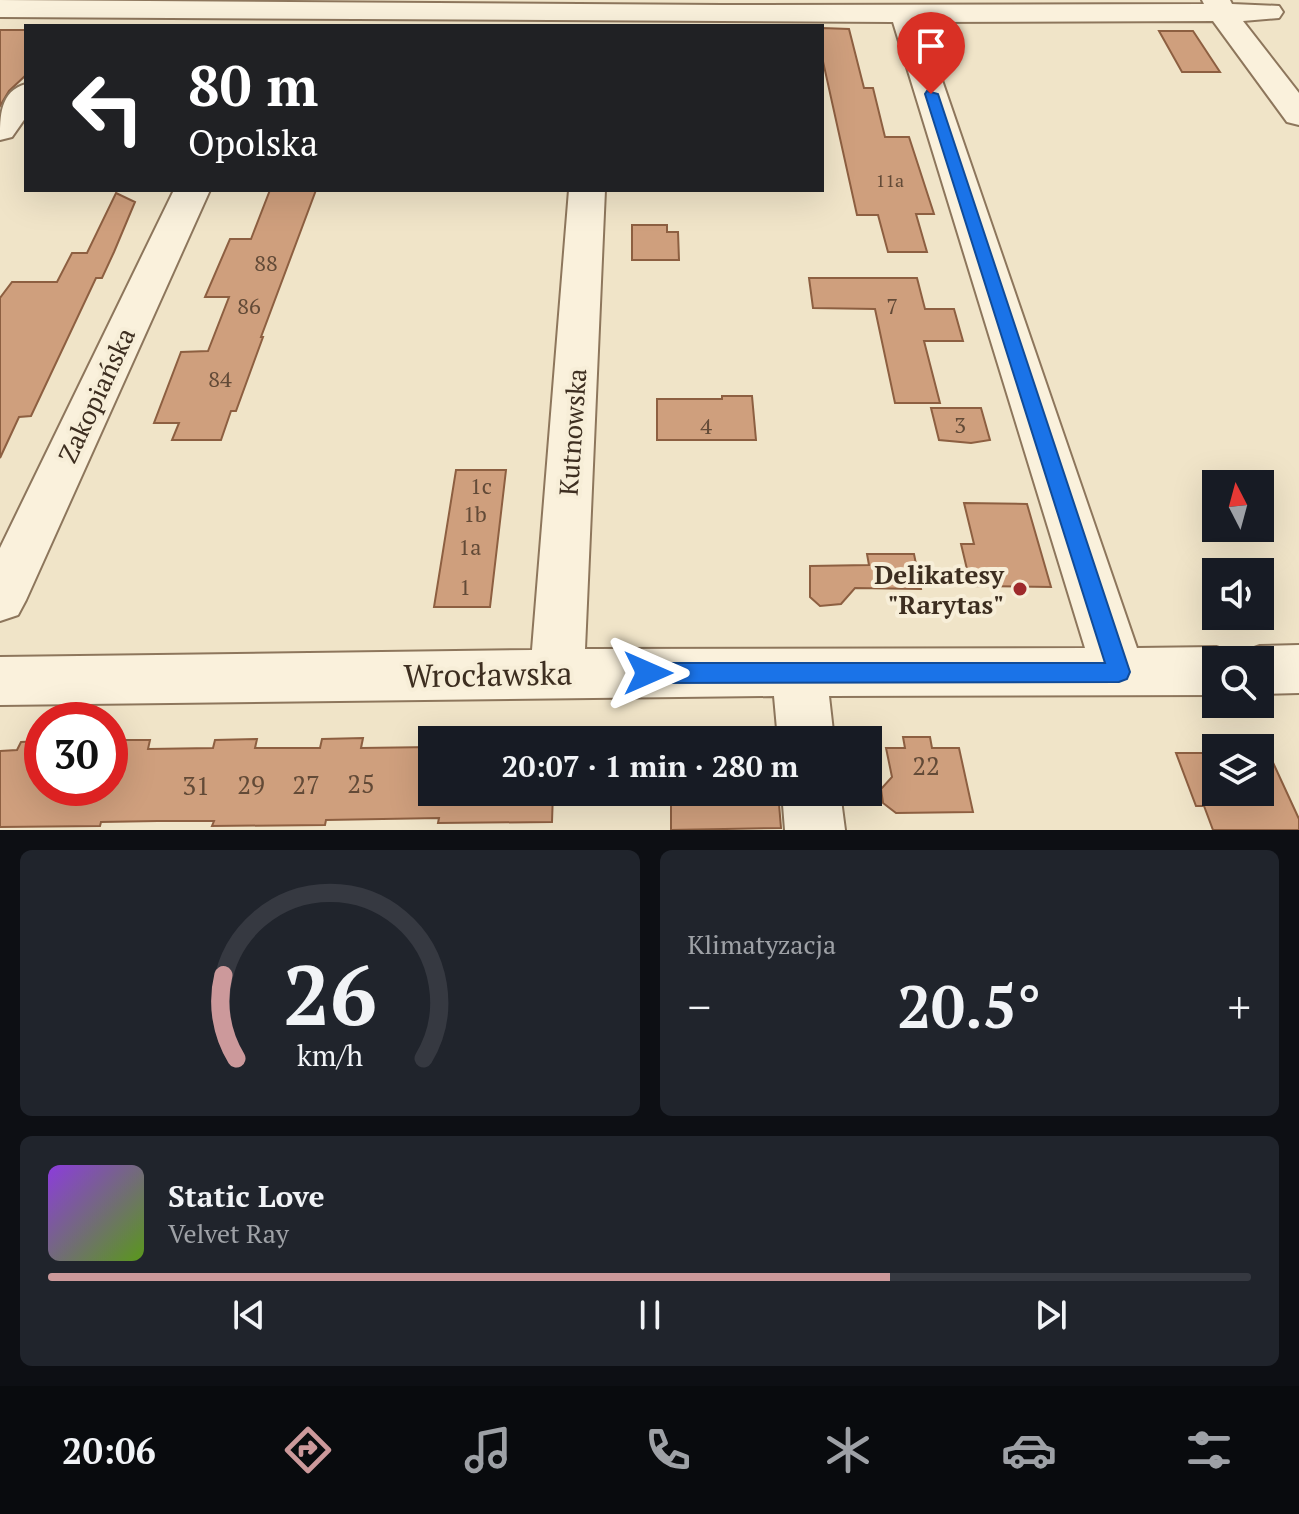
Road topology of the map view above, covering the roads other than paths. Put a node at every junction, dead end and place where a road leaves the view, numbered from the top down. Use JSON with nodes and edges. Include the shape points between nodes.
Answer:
{"nodes":[{"id":1,"x":13,"y":6,"type":"edge"},
{"id":2,"x":1039,"y":6,"type":"edge"},
{"id":3,"x":722,"y":7,"type":"edge"},
{"id":4,"x":1249,"y":9,"type":"edge"},
{"id":5,"x":276,"y":12,"type":"edge"},
{"id":6,"x":904,"y":12,"type":"junction"},
{"id":7,"x":81,"y":17,"type":"edge"},
{"id":8,"x":598,"y":18,"type":"edge"},
{"id":9,"x":24,"y":97,"type":"edge"},
{"id":10,"x":1299,"y":115,"type":"edge"},
{"id":11,"x":0,"y":130,"type":"edge"},
{"id":12,"x":191,"y":192,"type":"edge"},
{"id":13,"x":587,"y":192,"type":"edge"},
{"id":14,"x":0,"y":600,"type":"edge"},
{"id":15,"x":1299,"y":669,"type":"edge"},
{"id":16,"x":1274,"y":670,"type":"edge"},
{"id":17,"x":1202,"y":671,"type":"edge"},
{"id":18,"x":1119,"y":672,"type":"junction"},
{"id":19,"x":557,"y":673,"type":"junction"},
{"id":20,"x":799,"y":674,"type":"junction"},
{"id":21,"x":0,"y":681,"type":"edge"},
{"id":22,"x":805,"y":726,"type":"edge"},
{"id":23,"x":812,"y":806,"type":"edge"},
{"id":24,"x":815,"y":830,"type":"edge"}],
"edges":[{"from":1,"to":7,"type":"street"},
{"from":2,"to":4,"type":"street"},
{"from":2,"to":6,"type":"street"},
{"from":3,"to":6,"type":"street"},
{"from":3,"to":8,"type":"street"},
{"from":4,"to":10,"type":"street"},
{"from":5,"to":7,"type":"street"},
{"from":5,"to":8,"type":"street"},
{"from":6,"to":18,"type":"street"},
{"from":9,"to":11,"type":"street"},
{"from":12,"to":14,"type":"street","name":"Zakopiańska"},
{"from":13,"to":19,"type":"street","name":"Kutnowska"},
{"from":15,"to":16,"type":"street"},
{"from":17,"to":18,"type":"street","name":"Wrocławska"},
{"from":18,"to":20,"type":"street","name":"Wrocławska"},
{"from":19,"to":20,"type":"street","name":"Wrocławska"},
{"from":19,"to":21,"type":"street","name":"Wrocławska"},
{"from":20,"to":22,"type":"street"},
{"from":23,"to":24,"type":"street"}]}
